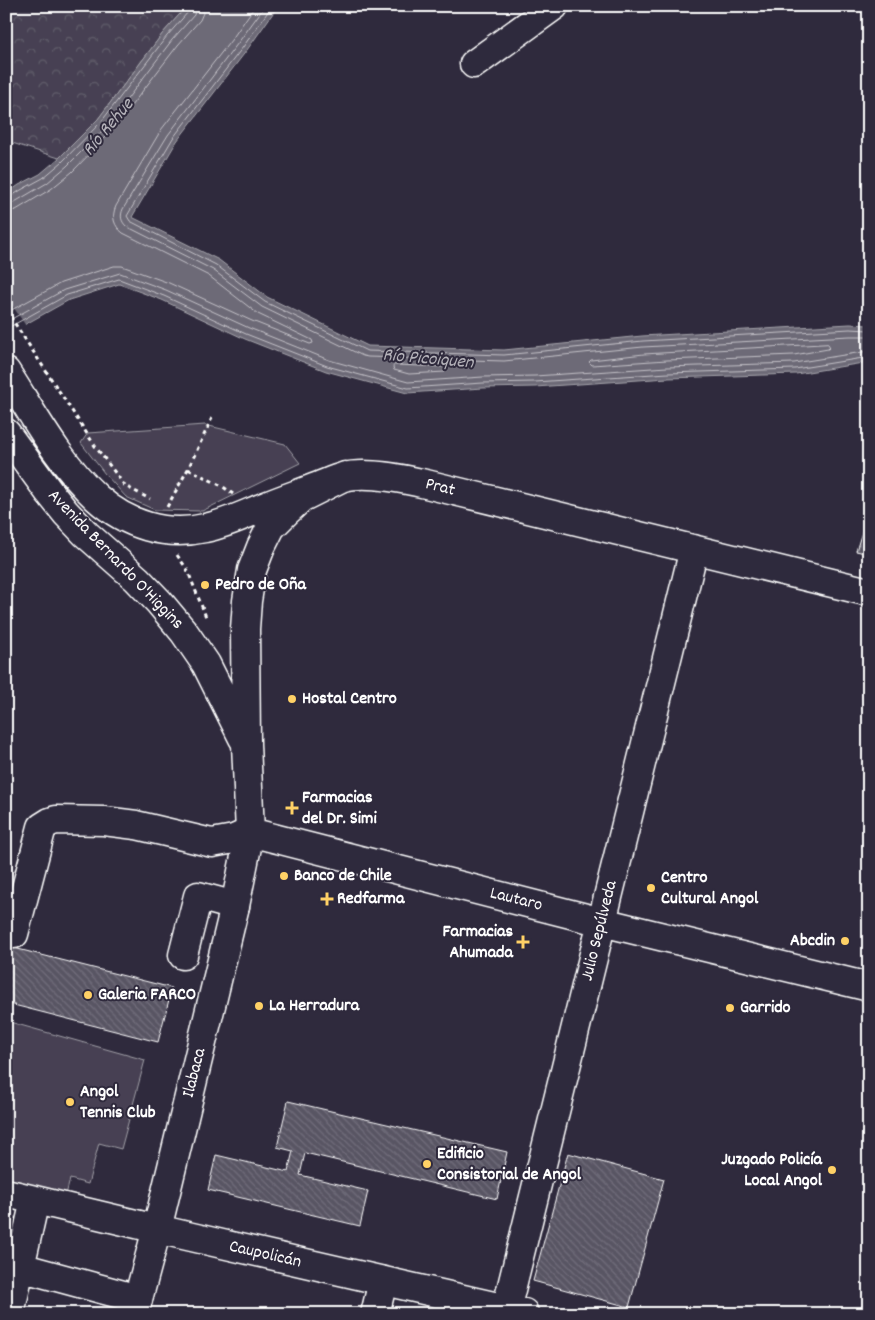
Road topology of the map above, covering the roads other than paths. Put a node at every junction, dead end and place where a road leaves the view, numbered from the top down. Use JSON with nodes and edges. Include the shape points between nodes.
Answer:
{"nodes":[{"id":1,"x":554,"y":6,"type":"edge"},
{"id":2,"x":474,"y":64,"type":"dead end"},
{"id":3,"x":6,"y":372,"type":"edge"},
{"id":4,"x":9,"y":437,"type":"edge"},
{"id":5,"x":345,"y":476,"type":"junction"},
{"id":6,"x":694,"y":549,"type":"junction"},
{"id":7,"x":869,"y":592,"type":"edge"},
{"id":8,"x":246,"y":744,"type":"junction"},
{"id":9,"x":250,"y":832,"type":"junction"},
{"id":10,"x":235,"y":906,"type":"junction"},
{"id":11,"x":602,"y":922,"type":"junction"},
{"id":12,"x":14,"y":934,"type":"dead end"},
{"id":13,"x":183,"y":955,"type":"dead end"},
{"id":14,"x":869,"y":987,"type":"edge"},
{"id":15,"x":6,"y":1194,"type":"edge"},
{"id":16,"x":35,"y":1200,"type":"junction"},
{"id":17,"x":157,"y":1229,"type":"junction"},
{"id":18,"x":20,"y":1267,"type":"junction"},
{"id":19,"x":383,"y":1281,"type":"junction"},
{"id":20,"x":136,"y":1306,"type":"edge"},
{"id":21,"x":512,"y":1312,"type":"edge"},
{"id":22,"x":10,"y":1314,"type":"edge"},
{"id":23,"x":375,"y":1314,"type":"edge"}],
"edges":[{"from":1,"to":2,"type":"main road"},
{"from":3,"to":5,"type":"main road","name":"Prat","via":[[78,479],[110,509],[141,525],[160,517],[182,531],[207,528]]},
{"from":4,"to":8,"type":"main road","name":"Avenida Bernardo O'Higgins","via":[[66,513],[137,579],[184,632],[206,664]]},
{"from":5,"to":6,"type":"main road","name":"Prat","via":[[405,479]]},
{"from":5,"to":8,"type":"main road","via":[[301,498],[285,513],[271,528],[252,570],[245,629]]},
{"from":6,"to":7,"type":"main road","name":"Prat"},
{"from":6,"to":11,"type":"main road","name":"Julio Sepúlveda"},
{"from":8,"to":9,"type":"main road"},
{"from":9,"to":10,"type":"main road","name":"Ilabaca"},
{"from":9,"to":11,"type":"main road","name":"Lautaro"},
{"from":9,"to":12,"type":"main road","via":[[212,844],[136,825],[104,821],[50,822],[42,827]]},
{"from":10,"to":13,"type":"main road","via":[[198,896]]},
{"from":10,"to":17,"type":"main road","name":"Ilabaca"},
{"from":11,"to":14,"type":"main road","name":"Lautaro"},
{"from":11,"to":21,"type":"main road","name":"Julio Sepúlveda"},
{"from":15,"to":16,"type":"main road","name":"Caupolicán"},
{"from":16,"to":17,"type":"main road","name":"Caupolicán"},
{"from":16,"to":18,"type":"main road"},
{"from":17,"to":19,"type":"main road","name":"Caupolicán"},
{"from":17,"to":20,"type":"main road","name":"Ilabaca"},
{"from":18,"to":20,"type":"main road"},
{"from":18,"to":22,"type":"main road"},
{"from":19,"to":21,"type":"main road","name":"Caupolicán"},
{"from":19,"to":23,"type":"main road"}]}
